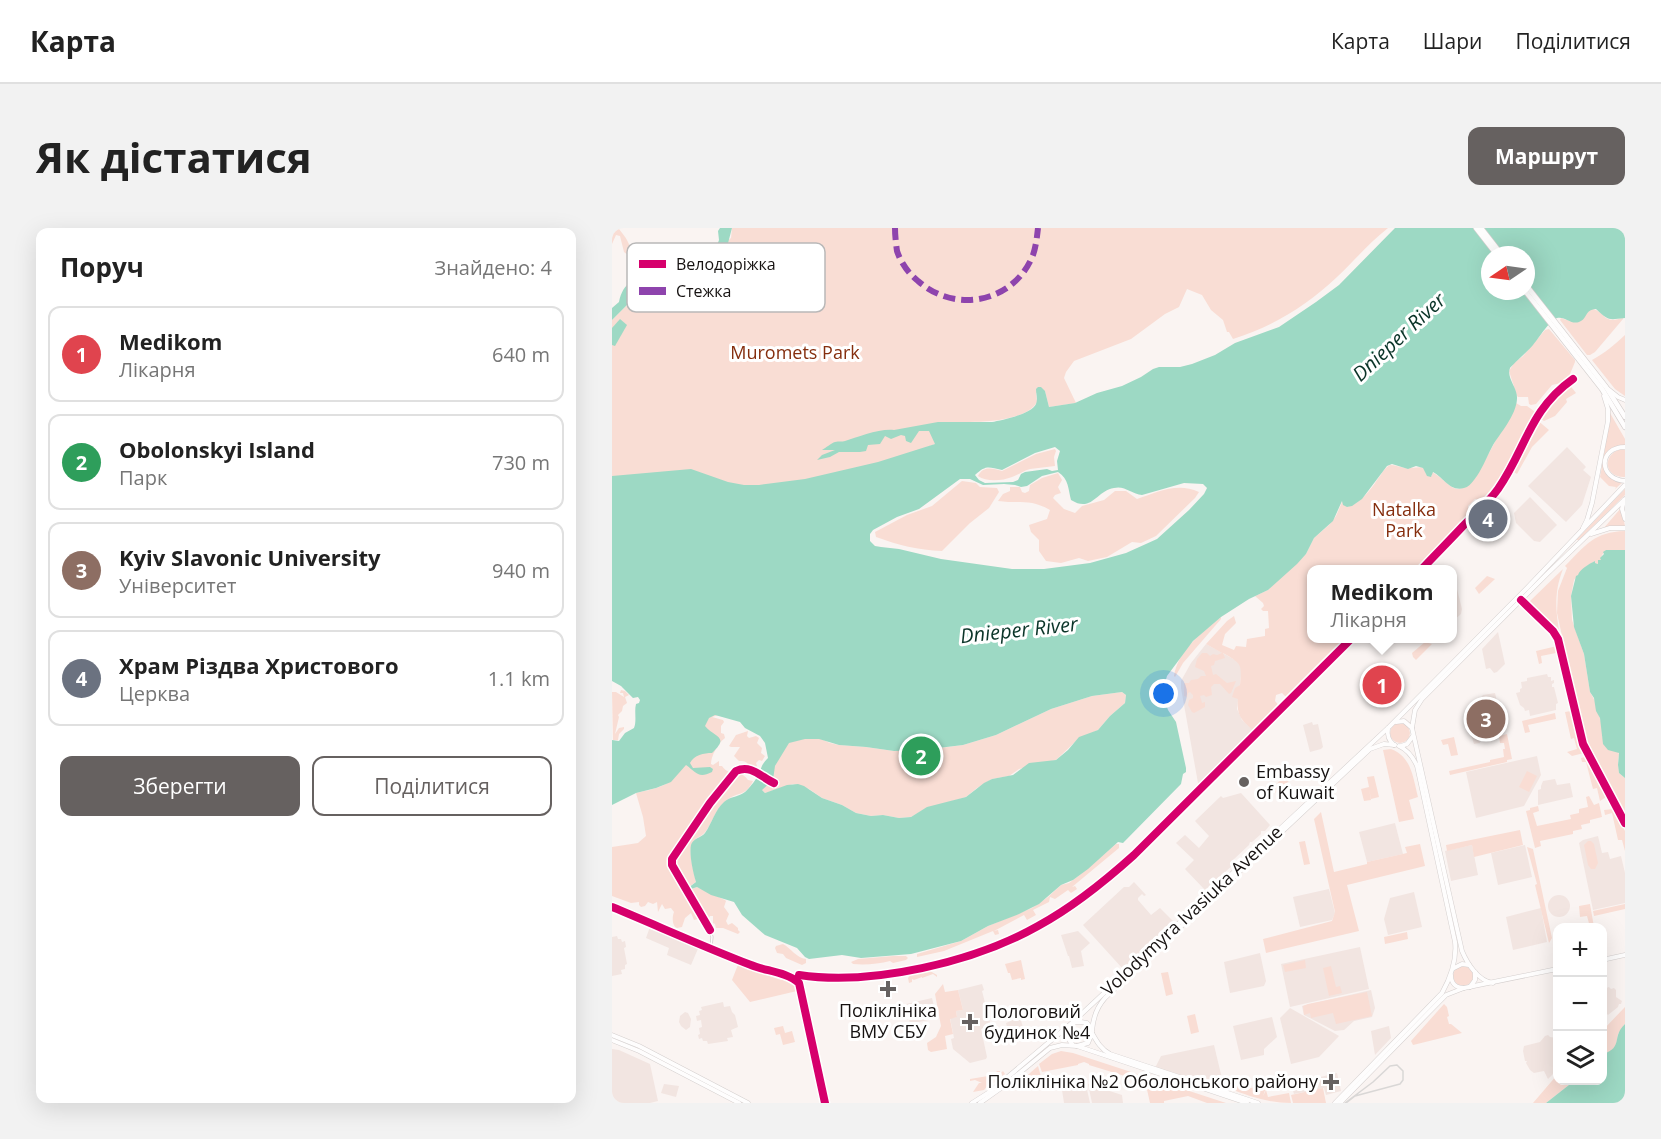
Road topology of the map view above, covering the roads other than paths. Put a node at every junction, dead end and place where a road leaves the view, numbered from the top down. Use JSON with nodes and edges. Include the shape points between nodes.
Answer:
{"nodes":[{"id":1,"x":1476,"y":228,"type":"edge"},
{"id":2,"x":1481,"y":228,"type":"edge"},
{"id":3,"x":1490,"y":246,"type":"edge"},
{"id":4,"x":1495,"y":246,"type":"edge"},
{"id":5,"x":1535,"y":297,"type":"edge"},
{"id":6,"x":1533,"y":300,"type":"edge"},
{"id":7,"x":1591,"y":371,"type":"junction"},
{"id":8,"x":1604,"y":388,"type":"junction"},
{"id":9,"x":1625,"y":400,"type":"edge"},
{"id":10,"x":1625,"y":417,"type":"edge"},
{"id":11,"x":1625,"y":427,"type":"edge"},
{"id":12,"x":1625,"y":447,"type":"edge"},
{"id":13,"x":1625,"y":483,"type":"edge"},
{"id":14,"x":1624,"y":499,"type":"edge"},
{"id":15,"x":1625,"y":519,"type":"edge"},
{"id":16,"x":1625,"y":528,"type":"edge"},
{"id":17,"x":1581,"y":532,"type":"junction"},
{"id":18,"x":1588,"y":536,"type":"junction"},
{"id":19,"x":1574,"y":539,"type":"junction"},
{"id":20,"x":1581,"y":542,"type":"junction"},
{"id":21,"x":1560,"y":553,"type":"junction"},
{"id":22,"x":1561,"y":562,"type":"junction"},
{"id":23,"x":1521,"y":600,"type":"junction"},
{"id":24,"x":1495,"y":622,"type":"junction"},
{"id":25,"x":1391,"y":725,"type":"junction"},
{"id":26,"x":1413,"y":731,"type":"junction"},
{"id":27,"x":1397,"y":746,"type":"junction"},
{"id":28,"x":1625,"y":823,"type":"edge"},
{"id":29,"x":1284,"y":827,"type":"junction"},
{"id":30,"x":612,"y":907,"type":"edge"},
{"id":31,"x":710,"y":930,"type":"dead end"},
{"id":32,"x":711,"y":948,"type":"junction"},
{"id":33,"x":1625,"y":955,"type":"edge"},
{"id":34,"x":1607,"y":959,"type":"edge"},
{"id":35,"x":1473,"y":969,"type":"junction"},
{"id":36,"x":1553,"y":970,"type":"edge"},
{"id":37,"x":1452,"y":972,"type":"junction"},
{"id":38,"x":1492,"y":983,"type":"junction"},
{"id":39,"x":1465,"y":988,"type":"junction"},
{"id":40,"x":1072,"y":1024,"type":"junction"},
{"id":41,"x":1092,"y":1032,"type":"junction"},
{"id":42,"x":612,"y":1037,"type":"edge"},
{"id":43,"x":1075,"y":1046,"type":"junction"},
{"id":44,"x":739,"y":1103,"type":"edge"},
{"id":45,"x":748,"y":1103,"type":"edge"},
{"id":46,"x":825,"y":1103,"type":"edge"},
{"id":47,"x":972,"y":1103,"type":"edge"},
{"id":48,"x":980,"y":1103,"type":"edge"},
{"id":49,"x":1247,"y":1103,"type":"edge"},
{"id":50,"x":1258,"y":1103,"type":"edge"},
{"id":51,"x":1335,"y":1103,"type":"edge"},
{"id":52,"x":1340,"y":1103,"type":"edge"}],
"edges":[{"from":1,"to":3,"type":"main road"},
{"from":2,"to":4,"type":"main road"},
{"from":5,"to":7,"type":"main road"},
{"from":6,"to":7,"type":"main road"},
{"from":7,"to":8,"type":"main road"},
{"from":8,"to":9,"type":"main road"},
{"from":8,"to":10,"type":"main road"},
{"from":8,"to":11,"type":"main road"},
{"from":8,"to":17,"type":"main road","via":[[1608,420],[1592,502]]},
{"from":12,"to":13,"type":"main road","via":[[1609,452],[1605,469]]},
{"from":13,"to":17,"type":"main road","name":"Volodymyra Ivasiuka Avenue"},
{"from":14,"to":15,"type":"main road"},
{"from":14,"to":18,"type":"main road","name":"Volodymyra Ivasiuka Avenue"},
{"from":16,"to":18,"type":"main road","via":[[1610,528]]},
{"from":17,"to":19,"type":"main road","name":"Volodymyra Ivasiuka Avenue"},
{"from":18,"to":20,"type":"main road","name":"Volodymyra Ivasiuka Avenue"},
{"from":19,"to":20,"type":"main road"},
{"from":19,"to":21,"type":"main road","name":"Volodymyra Ivasiuka Avenue"},
{"from":20,"to":22,"type":"main road","name":"Volodymyra Ivasiuka Avenue"},
{"from":21,"to":22,"type":"main road"},
{"from":21,"to":24,"type":"main road","name":"Volodymyra Ivasiuka Avenue"},
{"from":22,"to":23,"type":"main road","name":"Volodymyra Ivasiuka Avenue"},
{"from":23,"to":24,"type":"main road","name":"Volodymyra Ivasiuka Avenue"},
{"from":23,"to":28,"type":"street","via":[[1558,639],[1583,744]]},
{"from":24,"to":25,"type":"main road","name":"Volodymyra Ivasiuka Avenue"},
{"from":24,"to":26,"type":"main road","name":"Volodymyra Ivasiuka Avenue","via":[[1418,704]]},
{"from":25,"to":26,"type":"main road","via":[[1404,721]]},
{"from":25,"to":27,"type":"main road","via":[[1389,739]]},
{"from":25,"to":29,"type":"main road","name":"Volodymyra Ivasiuka Avenue"},
{"from":26,"to":27,"type":"main road","via":[[1407,744]]},
{"from":26,"to":35,"type":"main road","via":[[1459,941]]},
{"from":27,"to":29,"type":"main road","name":"Volodymyra Ivasiuka Avenue","via":[[1384,744],[1370,749]]},
{"from":27,"to":37,"type":"main road","via":[[1412,756],[1420,777],[1455,942]]},
{"from":29,"to":40,"type":"main road","name":"Volodymyra Ivasiuka Avenue"},
{"from":29,"to":41,"type":"main road","name":"Volodymyra Ivasiuka Avenue","via":[[1105,998],[1097,1008]]},
{"from":30,"to":32,"type":"street"},
{"from":31,"to":32,"type":"street"},
{"from":32,"to":46,"type":"street","via":[[799,983]]},
{"from":33,"to":34,"type":"main road"},
{"from":35,"to":37,"type":"main road","via":[[1462,964]]},
{"from":35,"to":38,"type":"main road","via":[[1482,980]]},
{"from":35,"to":39,"type":"main road","via":[[1474,982]]},
{"from":36,"to":38,"type":"main road"},
{"from":37,"to":39,"type":"main road","via":[[1453,983]]},
{"from":37,"to":51,"type":"main road","via":[[1438,997]]},
{"from":38,"to":39,"type":"main road"},
{"from":39,"to":52,"type":"main road","via":[[1446,995]]},
{"from":40,"to":41,"type":"main road","via":[[1084,1022]]},
{"from":40,"to":43,"type":"main road","via":[[1068,1038]]},
{"from":40,"to":47,"type":"main road","name":"Volodymyra Ivasiuka Avenue"},
{"from":41,"to":43,"type":"main road","via":[[1088,1043]]},
{"from":41,"to":50,"type":"main road","via":[[1110,1054]]},
{"from":42,"to":44,"type":"main road"},
{"from":42,"to":45,"type":"main road","via":[[639,1046]]},
{"from":43,"to":48,"type":"main road","via":[[1050,1048]]},
{"from":43,"to":49,"type":"main road"}]}
